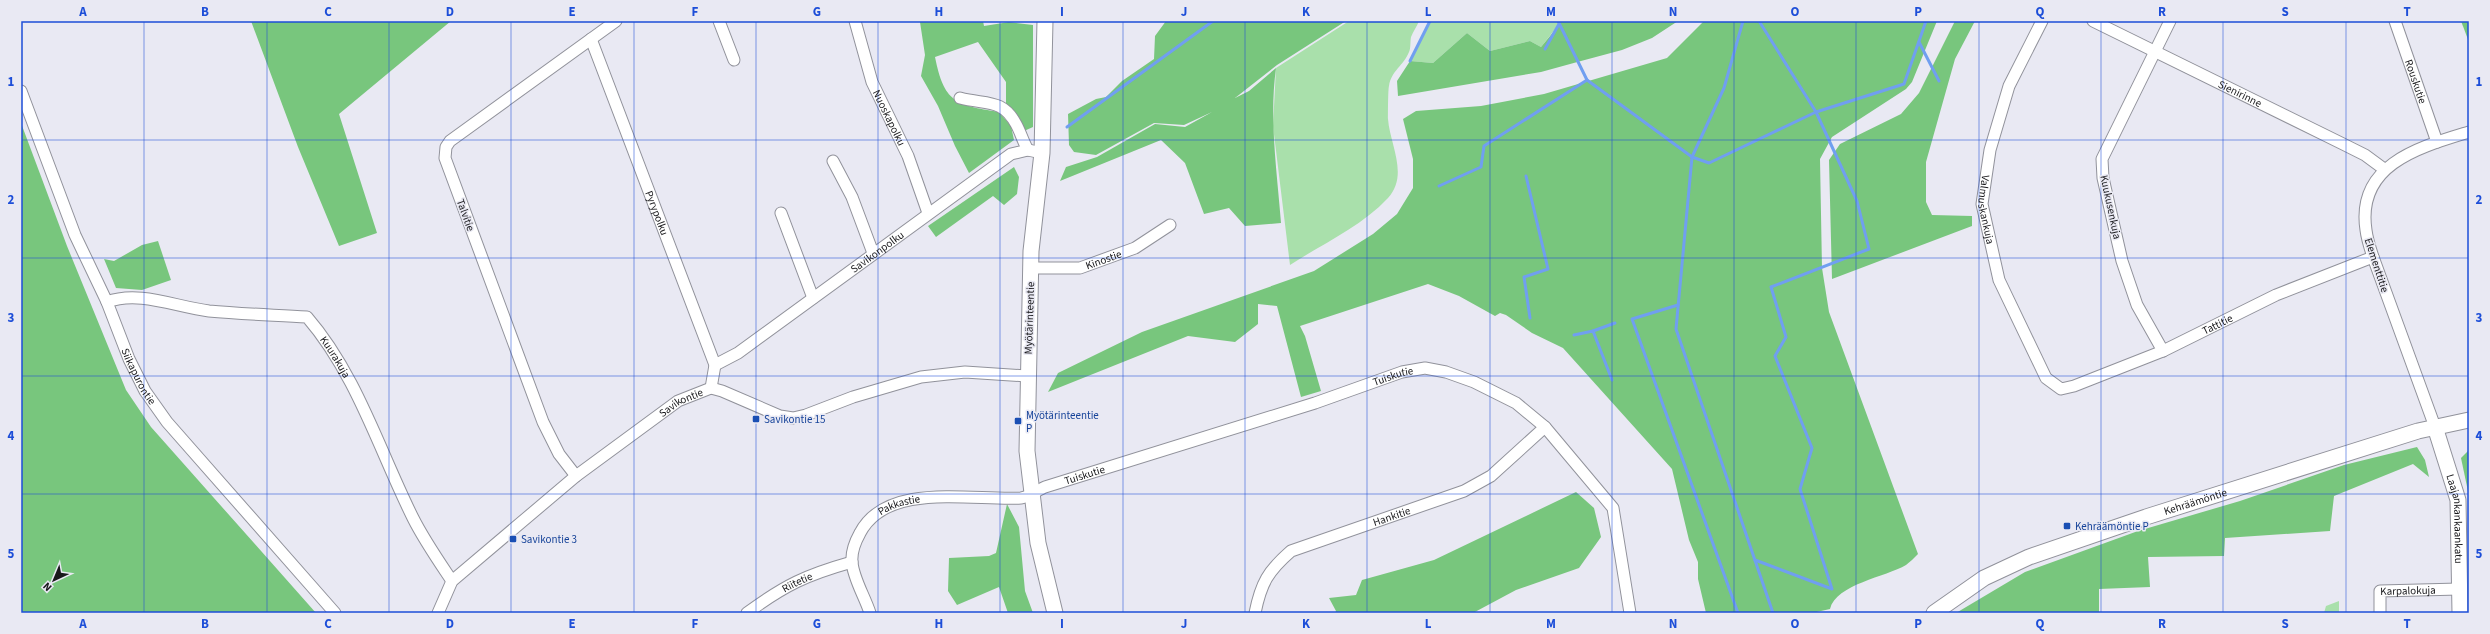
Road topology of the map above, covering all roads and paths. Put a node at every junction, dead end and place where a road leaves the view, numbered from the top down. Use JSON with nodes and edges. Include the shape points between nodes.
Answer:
{"nodes":[{"id":1,"x":616,"y":21,"type":"edge"},
{"id":2,"x":719,"y":21,"type":"edge"},
{"id":3,"x":855,"y":21,"type":"edge"},
{"id":4,"x":1046,"y":21,"type":"edge"},
{"id":5,"x":2042,"y":21,"type":"edge"},
{"id":6,"x":2093,"y":21,"type":"edge"},
{"id":7,"x":2170,"y":21,"type":"edge"},
{"id":8,"x":2395,"y":21,"type":"edge"},
{"id":9,"x":591,"y":39,"type":"junction"},
{"id":10,"x":2154,"y":52,"type":"junction"},
{"id":11,"x":734,"y":60,"type":"dead end"},
{"id":12,"x":21,"y":91,"type":"edge"},
{"id":13,"x":960,"y":98,"type":"dead end"},
{"id":14,"x":2469,"y":132,"type":"edge"},
{"id":15,"x":2437,"y":142,"type":"junction"},
{"id":16,"x":1035,"y":151,"type":"junction"},
{"id":17,"x":832,"y":161,"type":"dead end"},
{"id":18,"x":2384,"y":170,"type":"junction"},
{"id":19,"x":781,"y":213,"type":"dead end"},
{"id":20,"x":928,"y":213,"type":"junction"},
{"id":21,"x":1170,"y":225,"type":"dead end"},
{"id":22,"x":873,"y":254,"type":"junction"},
{"id":23,"x":2373,"y":256,"type":"junction"},
{"id":24,"x":1030,"y":268,"type":"junction"},
{"id":25,"x":813,"y":298,"type":"junction"},
{"id":26,"x":107,"y":302,"type":"junction"},
{"id":27,"x":2163,"y":351,"type":"junction"},
{"id":28,"x":715,"y":365,"type":"junction"},
{"id":29,"x":1027,"y":376,"type":"junction"},
{"id":30,"x":710,"y":388,"type":"junction"},
{"id":31,"x":2061,"y":389,"type":"joint"},
{"id":32,"x":2469,"y":420,"type":"edge"},
{"id":33,"x":1545,"y":427,"type":"junction"},
{"id":34,"x":2435,"y":427,"type":"junction"},
{"id":35,"x":576,"y":476,"type":"junction"},
{"id":36,"x":1031,"y":493,"type":"junction"},
{"id":37,"x":852,"y":562,"type":"junction"},
{"id":38,"x":452,"y":580,"type":"junction"},
{"id":39,"x":2459,"y":589,"type":"junction"},
{"id":40,"x":335,"y":613,"type":"edge"},
{"id":41,"x":438,"y":613,"type":"edge"},
{"id":42,"x":746,"y":613,"type":"edge"},
{"id":43,"x":870,"y":613,"type":"edge"},
{"id":44,"x":1055,"y":613,"type":"edge"},
{"id":45,"x":1256,"y":613,"type":"edge"},
{"id":46,"x":1630,"y":613,"type":"edge"},
{"id":47,"x":1934,"y":613,"type":"edge"},
{"id":48,"x":2380,"y":613,"type":"edge"},
{"id":49,"x":2460,"y":613,"type":"edge"}],
"edges":[{"from":1,"to":9,"type":"street","name":"Talvitie"},
{"from":2,"to":11,"type":"street"},
{"from":3,"to":20,"type":"street","name":"Nuoskapolku","via":[[872,82],[908,156]]},
{"from":4,"to":16,"type":"street","name":"Myötärinteentie"},
{"from":5,"to":31,"type":"street","name":"Valmuskankuja","via":[[2009,86],[1990,150],[1982,204],[1999,280],[2046,378]]},
{"from":6,"to":10,"type":"street","name":"Sienirinne"},
{"from":7,"to":10,"type":"street","name":"Kuukusenkuja"},
{"from":8,"to":15,"type":"street","name":"Rouskutie"},
{"from":9,"to":28,"type":"street","name":"Pyrypolku"},
{"from":9,"to":35,"type":"street","name":"Talvitie","via":[[450,141],[446,147],[445,158],[542,422],[559,454]]},
{"from":10,"to":18,"type":"street","name":"Sienirinne","via":[[2344,144],[2365,155]]},
{"from":10,"to":27,"type":"street","name":"Kuukusenkuja","via":[[2102,159],[2103,178],[2122,260],[2137,305]]},
{"from":12,"to":26,"type":"street","name":"Siikapurontie","via":[[75,235]]},
{"from":13,"to":16,"type":"street","via":[[1002,106],[1009,112]]},
{"from":14,"to":15,"type":"street","name":"Elementtitie"},
{"from":15,"to":18,"type":"street","name":"Elementtitie","via":[[2395,160]]},
{"from":16,"to":20,"type":"street","name":"Savikonpolku","via":[[1011,154]]},
{"from":16,"to":24,"type":"street","name":"Myötärinteentie","via":[[1035,205]]},
{"from":17,"to":22,"type":"street","via":[[852,197]]},
{"from":18,"to":23,"type":"street","name":"Elementtitie","via":[[2369,196],[2365,211],[2366,230]]},
{"from":19,"to":25,"type":"street"},
{"from":20,"to":22,"type":"street","name":"Savikonpolku"},
{"from":21,"to":24,"type":"street","name":"Kinostie","via":[[1135,248],[1080,268]]},
{"from":22,"to":25,"type":"street","name":"Savikonpolku"},
{"from":23,"to":27,"type":"street","name":"Tattitie","via":[[2276,295]]},
{"from":23,"to":34,"type":"street","name":"Elementtitie"},
{"from":24,"to":29,"type":"street","name":"Myötärinteentie"},
{"from":25,"to":28,"type":"street","name":"Savikonpolku","via":[[738,353]]},
{"from":26,"to":38,"type":"street","name":"Kuurakuja","via":[[120,297],[172,303],[208,311],[307,316],[326,338],[344,369],[413,518]]},
{"from":26,"to":40,"type":"street","name":"Siikapurontie","via":[[145,391],[167,422]]},
{"from":27,"to":31,"type":"street","name":"Tattitie"},
{"from":28,"to":30,"type":"street"},
{"from":29,"to":30,"type":"street","name":"Savikontie","via":[[965,372],[920,377],[853,397],[806,416],[793,418],[780,416]]},
{"from":29,"to":36,"type":"street","name":"Myötärinteentie","via":[[1027,452]]},
{"from":30,"to":35,"type":"street","name":"Savikontie","via":[[678,402]]},
{"from":32,"to":34,"type":"street","name":"Kehräämöntie"},
{"from":33,"to":36,"type":"street","name":"Tuiskutie","via":[[1516,403],[1474,382],[1425,368],[1402,372],[1315,403]]},
{"from":33,"to":45,"type":"street","name":"Hankitie","via":[[1491,476],[1464,491],[1291,551],[1263,581]]},
{"from":33,"to":46,"type":"street","name":"Tuiskutie","via":[[1613,508]]},
{"from":34,"to":39,"type":"street","name":"Laajankankaankatu","via":[[2458,500]]},
{"from":34,"to":47,"type":"street","name":"Kehräämöntie","via":[[2146,517],[2029,557],[1984,578]]},
{"from":35,"to":38,"type":"street","name":"Savikontie"},
{"from":36,"to":37,"type":"street","name":"Pakkastie","via":[[1023,498],[926,497],[902,501],[882,511],[864,525],[855,541]]},
{"from":36,"to":44,"type":"street","name":"Myötärinteentie","via":[[1038,543]]},
{"from":37,"to":42,"type":"street","name":"Riitetie","via":[[792,583]]},
{"from":37,"to":43,"type":"street","name":"Pakkastie"},
{"from":38,"to":41,"type":"street"},
{"from":39,"to":48,"type":"street","name":"Karpalokuja","via":[[2380,591]]},
{"from":39,"to":49,"type":"street","name":"Laajankankaankatu"}]}
